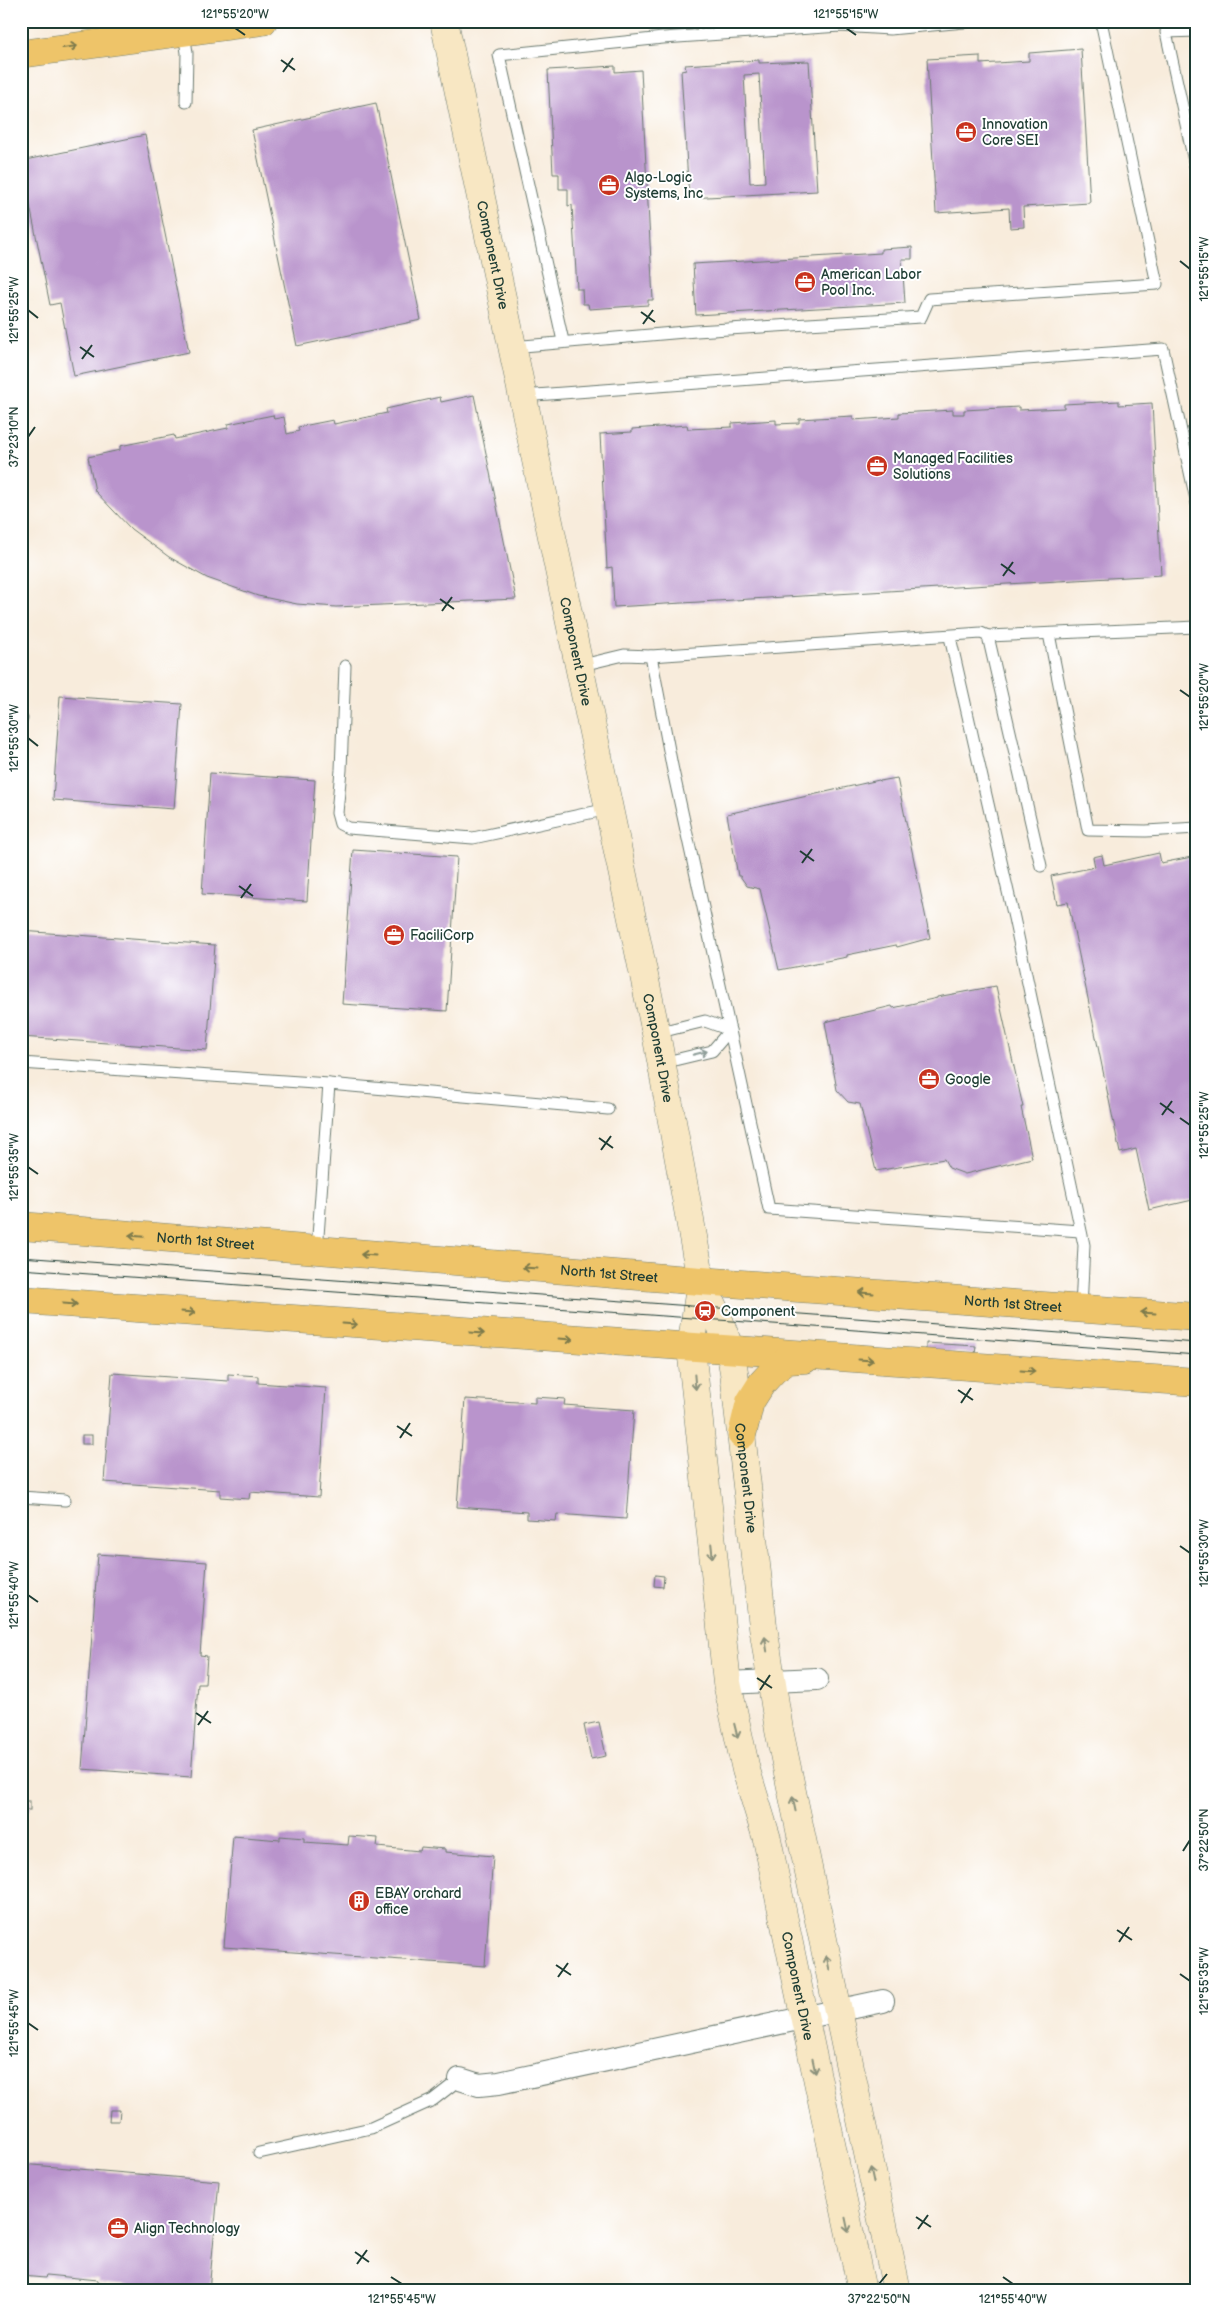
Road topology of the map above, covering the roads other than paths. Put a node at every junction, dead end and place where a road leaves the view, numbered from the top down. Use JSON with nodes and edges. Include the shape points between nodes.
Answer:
{"nodes":[{"id":1,"x":263,"y":21,"type":"edge"},
{"id":2,"x":444,"y":21,"type":"edge"},
{"id":3,"x":975,"y":21,"type":"edge"},
{"id":4,"x":1101,"y":21,"type":"edge"},
{"id":5,"x":840,"y":24,"type":"edge"},
{"id":6,"x":1165,"y":27,"type":"edge"},
{"id":7,"x":1197,"y":31,"type":"edge"},
{"id":8,"x":184,"y":32,"type":"junction"},
{"id":9,"x":21,"y":54,"type":"edge"},
{"id":10,"x":186,"y":102,"type":"dead end"},
{"id":11,"x":1197,"y":175,"type":"edge"},
{"id":12,"x":563,"y":341,"type":"junction"},
{"id":13,"x":512,"y":347,"type":"junction"},
{"id":14,"x":522,"y":396,"type":"junction"},
{"id":15,"x":1197,"y":504,"type":"edge"},
{"id":16,"x":1197,"y":627,"type":"edge"},
{"id":17,"x":1049,"y":634,"type":"junction"},
{"id":18,"x":988,"y":636,"type":"junction"},
{"id":19,"x":950,"y":637,"type":"junction"},
{"id":20,"x":651,"y":656,"type":"junction"},
{"id":21,"x":345,"y":666,"type":"dead end"},
{"id":22,"x":578,"y":666,"type":"junction"},
{"id":23,"x":608,"y":809,"type":"junction"},
{"id":24,"x":1197,"y":828,"type":"edge"},
{"id":25,"x":1041,"y":866,"type":"dead end"},
{"id":26,"x":730,"y":1030,"type":"junction"},
{"id":27,"x":656,"y":1033,"type":"junction"},
{"id":28,"x":662,"y":1062,"type":"junction"},
{"id":29,"x":21,"y":1063,"type":"edge"},
{"id":30,"x":328,"y":1084,"type":"junction"},
{"id":31,"x":608,"y":1109,"type":"dead end"},
{"id":32,"x":21,"y":1226,"type":"edge"},
{"id":33,"x":1080,"y":1231,"type":"junction"},
{"id":34,"x":317,"y":1251,"type":"junction"},
{"id":35,"x":701,"y":1281,"type":"junction"},
{"id":36,"x":21,"y":1300,"type":"edge"},
{"id":37,"x":1081,"y":1308,"type":"junction"},
{"id":38,"x":1197,"y":1317,"type":"edge"},
{"id":39,"x":691,"y":1348,"type":"junction"},
{"id":40,"x":730,"y":1350,"type":"junction"},
{"id":41,"x":834,"y":1357,"type":"junction"},
{"id":42,"x":1197,"y":1382,"type":"edge"},
{"id":43,"x":742,"y":1435,"type":"junction"},
{"id":44,"x":21,"y":1497,"type":"edge"},
{"id":45,"x":65,"y":1500,"type":"dead end"},
{"id":46,"x":817,"y":1679,"type":"dead end"},
{"id":47,"x":771,"y":1681,"type":"junction"},
{"id":48,"x":727,"y":1683,"type":"junction"},
{"id":49,"x":883,"y":2001,"type":"dead end"},
{"id":50,"x":838,"y":2010,"type":"junction"},
{"id":51,"x":803,"y":2018,"type":"junction"},
{"id":52,"x":460,"y":2079,"type":"joint"},
{"id":53,"x":259,"y":2153,"type":"dead end"},
{"id":54,"x":862,"y":2291,"type":"edge"},
{"id":55,"x":897,"y":2291,"type":"edge"}],
"edges":[{"from":1,"to":8,"type":"main road"},
{"from":2,"to":13,"type":"main road","name":"Component Drive"},
{"from":3,"to":5,"type":"lane","via":[[890,29]]},
{"from":4,"to":12,"type":"lane","via":[[1157,284],[929,299],[921,317]]},
{"from":5,"to":12,"type":"lane","via":[[499,55]]},
{"from":6,"to":7,"type":"lane"},
{"from":6,"to":11,"type":"lane"},
{"from":9,"to":8,"type":"main road","one_way":true},
{"from":8,"to":10,"type":"lane"},
{"from":12,"to":13,"type":"lane"},
{"from":13,"to":14,"type":"main road","name":"Component Drive"},
{"from":14,"to":15,"type":"lane","via":[[1162,349]]},
{"from":14,"to":22,"type":"main road","name":"Component Drive"},
{"from":16,"to":17,"type":"lane"},
{"from":17,"to":18,"type":"lane"},
{"from":17,"to":24,"type":"lane","via":[[1088,830]]},
{"from":18,"to":19,"type":"lane","via":[[981,633]]},
{"from":18,"to":25,"type":"lane"},
{"from":19,"to":20,"type":"lane"},
{"from":19,"to":33,"type":"lane"},
{"from":20,"to":22,"type":"lane","via":[[624,655]]},
{"from":20,"to":26,"type":"lane"},
{"from":21,"to":23,"type":"lane","via":[[337,813],[340,824],[348,828],[473,838]]},
{"from":22,"to":23,"type":"main road","name":"Component Drive"},
{"from":23,"to":27,"type":"main road","name":"Component Drive"},
{"from":26,"to":27,"type":"lane","via":[[705,1021]]},
{"from":28,"to":26,"type":"lane","one_way":true,"via":[[712,1050]]},
{"from":26,"to":33,"type":"lane","via":[[769,1210]]},
{"from":27,"to":28,"type":"main road","name":"Component Drive"},
{"from":28,"to":35,"type":"main road","name":"Component Drive"},
{"from":29,"to":30,"type":"lane"},
{"from":30,"to":31,"type":"lane"},
{"from":30,"to":34,"type":"lane"},
{"from":34,"to":32,"type":"main road","name":"North 1st Street","one_way":true},
{"from":33,"to":37,"type":"lane","via":[[1084,1245]]},
{"from":35,"to":34,"type":"main road","name":"North 1st Street","one_way":true},
{"from":37,"to":35,"type":"main road","name":"North 1st Street","one_way":true},
{"from":35,"to":39,"type":"main road","name":"Component Drive"},
{"from":35,"to":40,"type":"main road","name":"Component Drive"},
{"from":36,"to":39,"type":"main road","one_way":true},
{"from":38,"to":37,"type":"main road","name":"North 1st Street","one_way":true},
{"from":39,"to":40,"type":"main road"},
{"from":39,"to":48,"type":"main road","name":"Component Drive","one_way":true},
{"from":40,"to":41,"type":"main road"},
{"from":40,"to":43,"type":"main road","name":"Component Drive"},
{"from":41,"to":42,"type":"main road","one_way":true},
{"from":41,"to":43,"type":"main road","via":[[788,1360],[774,1370],[750,1402]]},
{"from":47,"to":43,"type":"main road","name":"Component Drive","one_way":true},
{"from":44,"to":45,"type":"lane"},
{"from":46,"to":47,"type":"street"},
{"from":47,"to":48,"type":"street"},
{"from":50,"to":47,"type":"main road","name":"Component Drive","one_way":true},
{"from":48,"to":51,"type":"main road","name":"Component Drive","one_way":true,"via":[[746,1770],[766,1839]]},
{"from":49,"to":50,"type":"street"},
{"from":50,"to":51,"type":"street"},
{"from":55,"to":50,"type":"main road","name":"Component Drive","one_way":true},
{"from":51,"to":52,"type":"street","via":[[499,2083],[479,2085]]},
{"from":51,"to":54,"type":"main road","name":"Component Drive","one_way":true},
{"from":52,"to":53,"type":"lane","via":[[433,2100],[371,2128]]}]}
